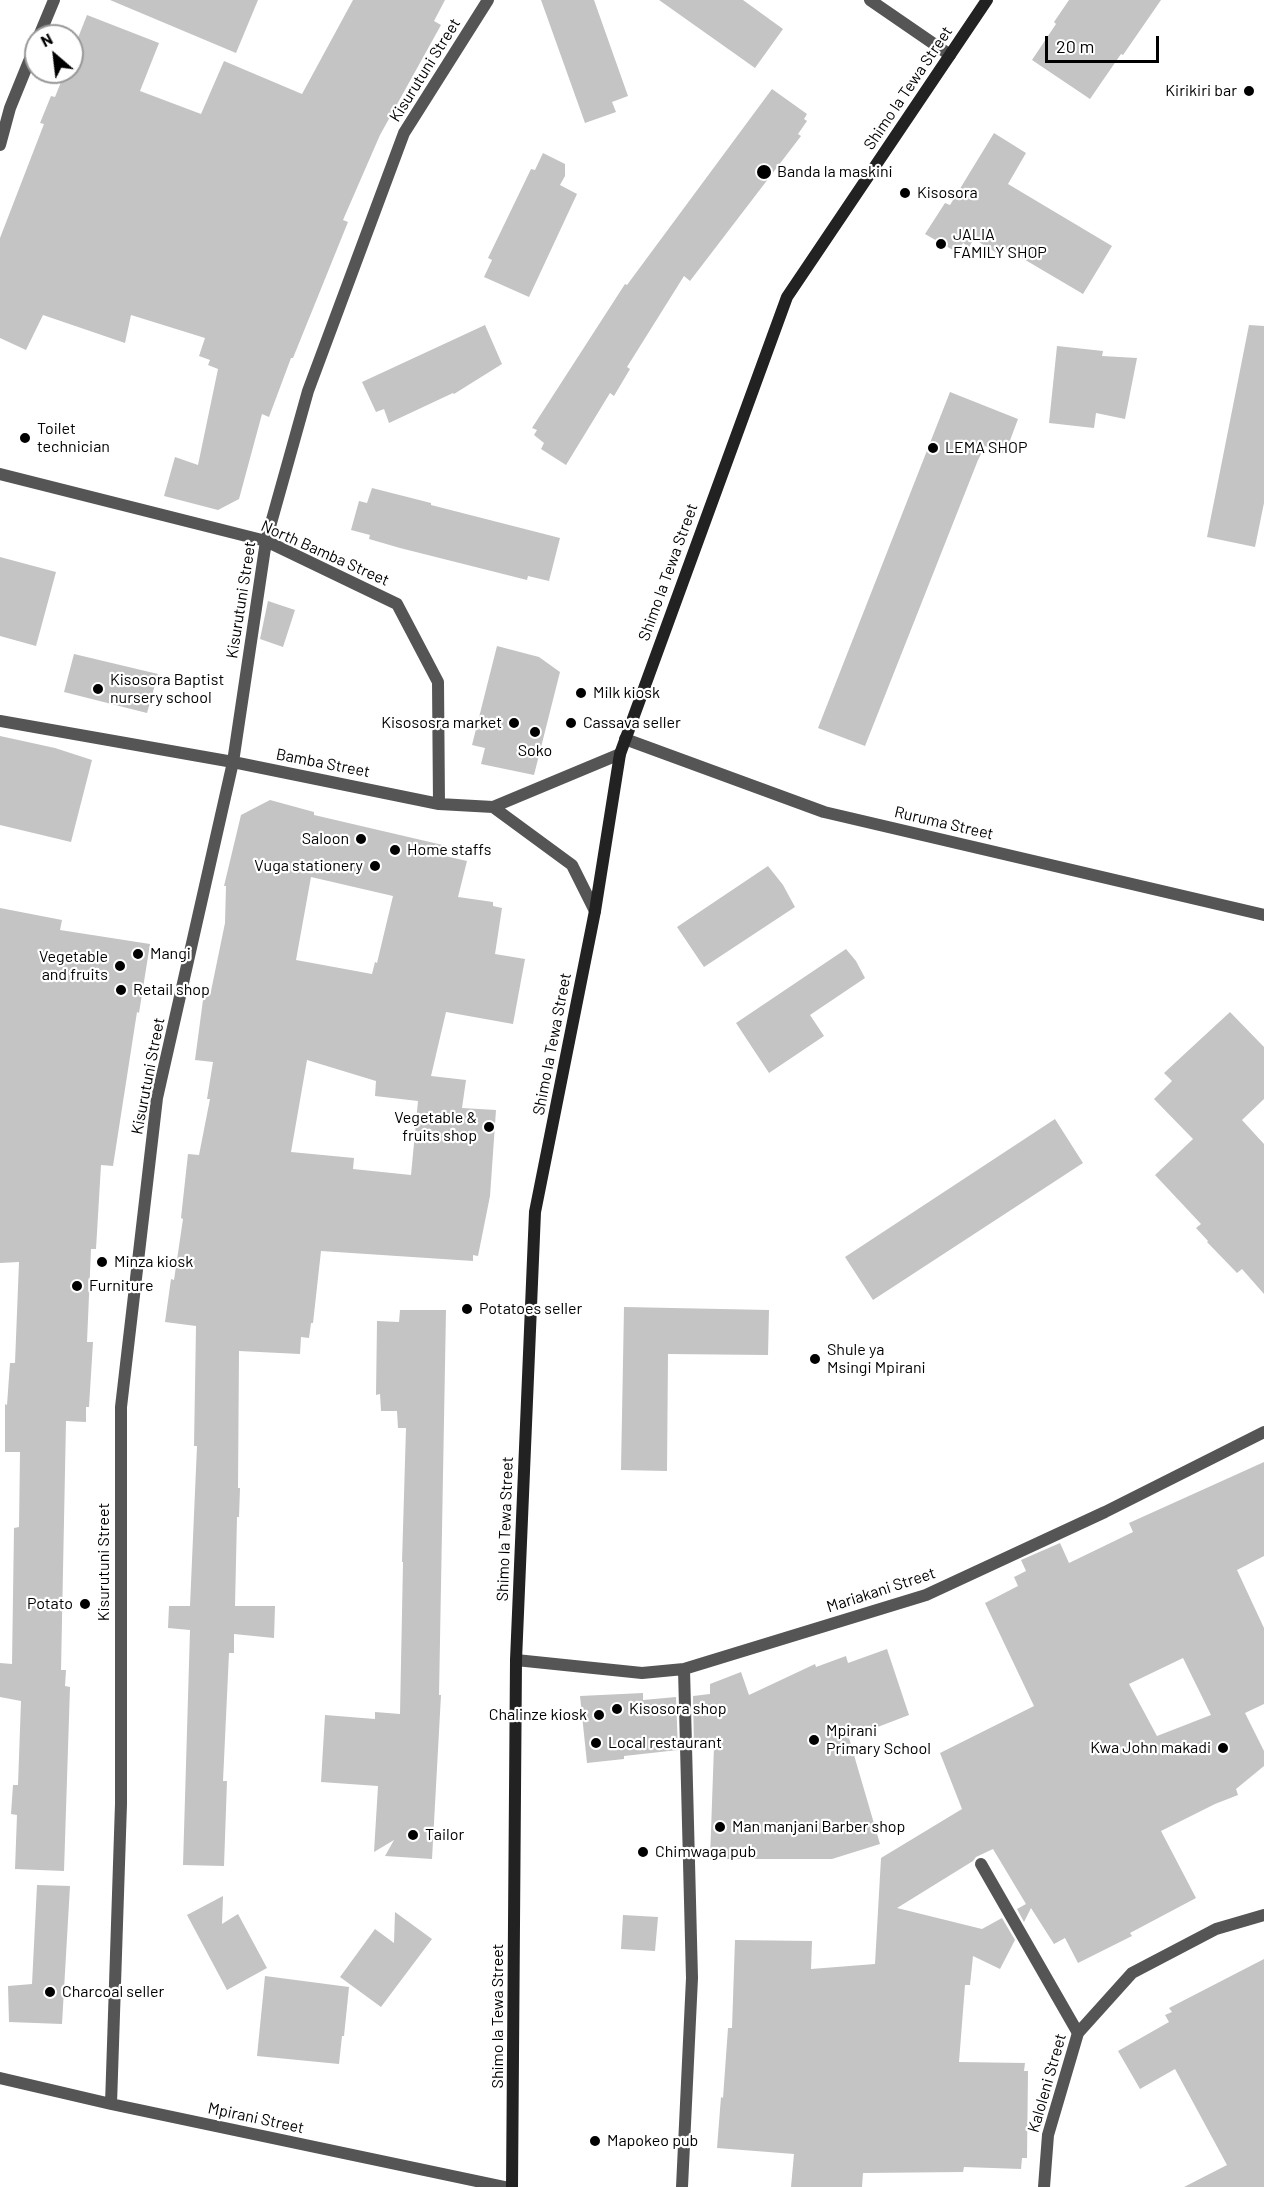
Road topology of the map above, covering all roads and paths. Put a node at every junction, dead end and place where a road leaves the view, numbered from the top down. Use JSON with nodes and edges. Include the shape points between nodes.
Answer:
{"nodes":[{"id":1,"x":54,"y":0,"type":"edge"},
{"id":2,"x":488,"y":0,"type":"edge"},
{"id":3,"x":870,"y":0,"type":"edge"},
{"id":4,"x":987,"y":0,"type":"edge"},
{"id":5,"x":44,"y":24,"type":"edge"},
{"id":6,"x":950,"y":55,"type":"junction"},
{"id":7,"x":24,"y":74,"type":"edge"},
{"id":8,"x":0,"y":145,"type":"edge"},
{"id":9,"x":0,"y":474,"type":"edge"},
{"id":10,"x":266,"y":541,"type":"junction"},
{"id":11,"x":0,"y":721,"type":"edge"},
{"id":12,"x":625,"y":739,"type":"junction"},
{"id":13,"x":620,"y":754,"type":"junction"},
{"id":14,"x":233,"y":762,"type":"junction"},
{"id":15,"x":439,"y":804,"type":"junction"},
{"id":16,"x":493,"y":807,"type":"junction"},
{"id":17,"x":595,"y":911,"type":"junction"},
{"id":18,"x":1264,"y":915,"type":"edge"},
{"id":19,"x":1264,"y":1432,"type":"edge"},
{"id":20,"x":516,"y":1660,"type":"junction"},
{"id":21,"x":684,"y":1669,"type":"junction"},
{"id":22,"x":981,"y":1864,"type":"dead end"},
{"id":23,"x":1264,"y":1915,"type":"edge"},
{"id":24,"x":1078,"y":2033,"type":"junction"},
{"id":25,"x":0,"y":2079,"type":"edge"},
{"id":26,"x":111,"y":2104,"type":"junction"},
{"id":27,"x":506,"y":2187,"type":"edge"},
{"id":28,"x":512,"y":2187,"type":"edge"},
{"id":29,"x":682,"y":2187,"type":"edge"},
{"id":30,"x":1044,"y":2187,"type":"edge"}],
"edges":[{"from":1,"to":5,"type":"street"},
{"from":2,"to":10,"type":"street","name":"Kisurutuni Street","via":[[404,133],[308,392]]},
{"from":3,"to":6,"type":"street"},
{"from":4,"to":6,"type":"street","name":"Shimo la Tewa Street"},
{"from":6,"to":12,"type":"street","name":"Shimo la Tewa Street","via":[[787,297]]},
{"from":7,"to":8,"type":"street"},
{"from":9,"to":10,"type":"street","name":"North Bamba Street"},
{"from":10,"to":14,"type":"street","name":"Kisurutuni Street"},
{"from":10,"to":15,"type":"street","name":"North Bamba Street","via":[[397,604],[438,682]]},
{"from":11,"to":14,"type":"street","name":"Bamba Street"},
{"from":12,"to":13,"type":"street","name":"Shimo la Tewa Street"},
{"from":12,"to":18,"type":"street","name":"Ruruma Street","via":[[824,812]]},
{"from":13,"to":16,"type":"street"},
{"from":13,"to":17,"type":"street","name":"Shimo la Tewa Street"},
{"from":14,"to":15,"type":"street","name":"Bamba Street"},
{"from":14,"to":26,"type":"street","name":"Kisurutuni Street","via":[[157,1098],[121,1407],[121,1804]]},
{"from":15,"to":16,"type":"street","name":"Bamba Street"},
{"from":16,"to":17,"type":"street","via":[[572,865]]},
{"from":17,"to":20,"type":"street","name":"Shimo la Tewa Street","via":[[535,1212]]},
{"from":19,"to":21,"type":"street","name":"Mariakani Street","via":[[926,1595]]},
{"from":20,"to":21,"type":"street","name":"Mariakani Street","via":[[642,1672]]},
{"from":20,"to":28,"type":"street","name":"Shimo la Tewa Street"},
{"from":21,"to":29,"type":"street","via":[[692,1978]]},
{"from":22,"to":24,"type":"street"},
{"from":23,"to":24,"type":"street","name":"Kaloleni Street","via":[[1216,1929],[1132,1973]]},
{"from":24,"to":30,"type":"street","name":"Kaloleni Street","via":[[1048,2134]]},
{"from":25,"to":26,"type":"street","name":"Mpirani Street"},
{"from":26,"to":27,"type":"street","name":"Mpirani Street"}]}
